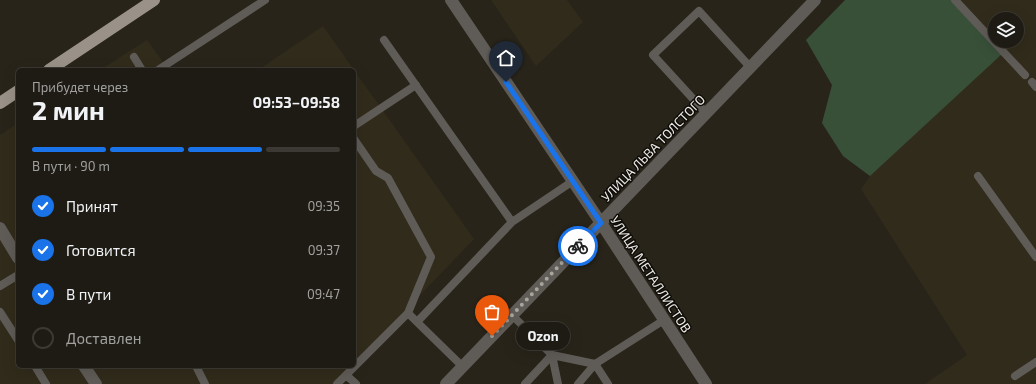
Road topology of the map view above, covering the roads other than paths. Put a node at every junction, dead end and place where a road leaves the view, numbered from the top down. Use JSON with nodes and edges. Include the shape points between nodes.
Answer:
{"nodes":[{"id":1,"x":154,"y":0,"type":"edge"},
{"id":2,"x":265,"y":0,"type":"edge"},
{"id":3,"x":451,"y":0,"type":"edge"},
{"id":4,"x":814,"y":0,"type":"edge"},
{"id":5,"x":955,"y":0,"type":"edge"},
{"id":6,"x":384,"y":40,"type":"dead end"},
{"id":7,"x":134,"y":57,"type":"dead end"},
{"id":8,"x":750,"y":67,"type":"junction"},
{"id":9,"x":52,"y":68,"type":"edge"},
{"id":10,"x":141,"y":68,"type":"edge"},
{"id":11,"x":161,"y":68,"type":"edge"},
{"id":12,"x":1025,"y":75,"type":"dead end"},
{"id":13,"x":416,"y":85,"type":"junction"},
{"id":14,"x":16,"y":92,"type":"edge"},
{"id":15,"x":0,"y":103,"type":"edge"},
{"id":16,"x":706,"y":113,"type":"junction"},
{"id":17,"x":356,"y":125,"type":"edge"},
{"id":18,"x":356,"y":142,"type":"edge"},
{"id":19,"x":978,"y":176,"type":"dead end"},
{"id":20,"x":573,"y":181,"type":"junction"},
{"id":21,"x":512,"y":222,"type":"junction"},
{"id":22,"x":601,"y":223,"type":"junction"},
{"id":23,"x":0,"y":228,"type":"edge"},
{"id":24,"x":16,"y":255,"type":"edge"},
{"id":25,"x":1036,"y":257,"type":"edge"},
{"id":26,"x":16,"y":276,"type":"edge"},
{"id":27,"x":0,"y":286,"type":"edge"},
{"id":28,"x":0,"y":312,"type":"edge"},
{"id":29,"x":408,"y":313,"type":"junction"},
{"id":30,"x":512,"y":315,"type":"junction"},
{"id":31,"x":664,"y":320,"type":"junction"},
{"id":32,"x":417,"y":322,"type":"junction"},
{"id":33,"x":16,"y":337,"type":"edge"},
{"id":34,"x":552,"y":355,"type":"junction"},
{"id":35,"x":1036,"y":362,"type":"edge"},
{"id":36,"x":594,"y":364,"type":"junction"},
{"id":37,"x":356,"y":365,"type":"edge"},
{"id":38,"x":462,"y":367,"type":"junction"},
{"id":39,"x":36,"y":368,"type":"edge"},
{"id":40,"x":85,"y":368,"type":"edge"},
{"id":41,"x":197,"y":368,"type":"edge"},
{"id":42,"x":353,"y":368,"type":"edge"},
{"id":43,"x":346,"y":375,"type":"junction"},
{"id":44,"x":1015,"y":376,"type":"dead end"},
{"id":45,"x":46,"y":384,"type":"edge"},
{"id":46,"x":96,"y":384,"type":"edge"},
{"id":47,"x":205,"y":384,"type":"edge"},
{"id":48,"x":337,"y":384,"type":"edge"},
{"id":49,"x":356,"y":384,"type":"edge"},
{"id":50,"x":446,"y":384,"type":"edge"},
{"id":51,"x":525,"y":384,"type":"edge"},
{"id":52,"x":558,"y":384,"type":"edge"},
{"id":53,"x":578,"y":384,"type":"edge"},
{"id":54,"x":608,"y":384,"type":"edge"},
{"id":55,"x":706,"y":384,"type":"edge"}],
"edges":[{"from":1,"to":9,"type":"main road"},
{"from":2,"to":11,"type":"lane"},
{"from":3,"to":20,"type":"street","name":"УЛИЦА МЕТАЛЛИСТОВ"},
{"from":4,"to":8,"type":"street","name":"УЛИЦА ЛЬВА ТОЛСТОГО"},
{"from":5,"to":12,"type":"lane"},
{"from":6,"to":13,"type":"lane"},
{"from":7,"to":10,"type":"lane"},
{"from":8,"to":16,"type":"street","name":"УЛИЦА ЛЬВА ТОЛСТОГО"},
{"from":8,"to":16,"type":"lane","via":[[699,11],[653,55]]},
{"from":13,"to":17,"type":"lane"},
{"from":13,"to":21,"type":"lane"},
{"from":14,"to":15,"type":"main road"},
{"from":16,"to":22,"type":"street","name":"УЛИЦА ЛЬВА ТОЛСТОГО"},
{"from":18,"to":29,"type":"lane","via":[[376,171],[388,178],[430,258]]},
{"from":19,"to":25,"type":"lane"},
{"from":20,"to":21,"type":"lane"},
{"from":20,"to":22,"type":"street","name":"УЛИЦА МЕТАЛЛИСТОВ"},
{"from":21,"to":32,"type":"lane"},
{"from":22,"to":30,"type":"street","name":"УЛИЦА ЛЬВА ТОЛСТОГО"},
{"from":22,"to":31,"type":"street","name":"УЛИЦА МЕТАЛЛИСТОВ"},
{"from":23,"to":24,"type":"street"},
{"from":26,"to":27,"type":"lane"},
{"from":28,"to":33,"type":"lane"},
{"from":29,"to":32,"type":"lane"},
{"from":29,"to":37,"type":"lane"},
{"from":30,"to":34,"type":"lane"},
{"from":30,"to":38,"type":"street","name":"УЛИЦА ЛЬВА ТОЛСТОГО"},
{"from":31,"to":36,"type":"lane"},
{"from":31,"to":55,"type":"street","name":"УЛИЦА МЕТАЛЛИСТОВ"},
{"from":32,"to":38,"type":"lane"},
{"from":34,"to":36,"type":"lane"},
{"from":34,"to":51,"type":"lane"},
{"from":34,"to":52,"type":"lane"},
{"from":35,"to":44,"type":"lane"},
{"from":36,"to":53,"type":"lane"},
{"from":36,"to":54,"type":"lane"},
{"from":38,"to":50,"type":"street","name":"УЛИЦА ЛЬВА ТОЛСТОГО"},
{"from":39,"to":45,"type":"lane"},
{"from":40,"to":46,"type":"street"},
{"from":41,"to":47,"type":"lane"},
{"from":42,"to":43,"type":"lane"},
{"from":43,"to":48,"type":"lane"},
{"from":43,"to":49,"type":"lane"}]}
